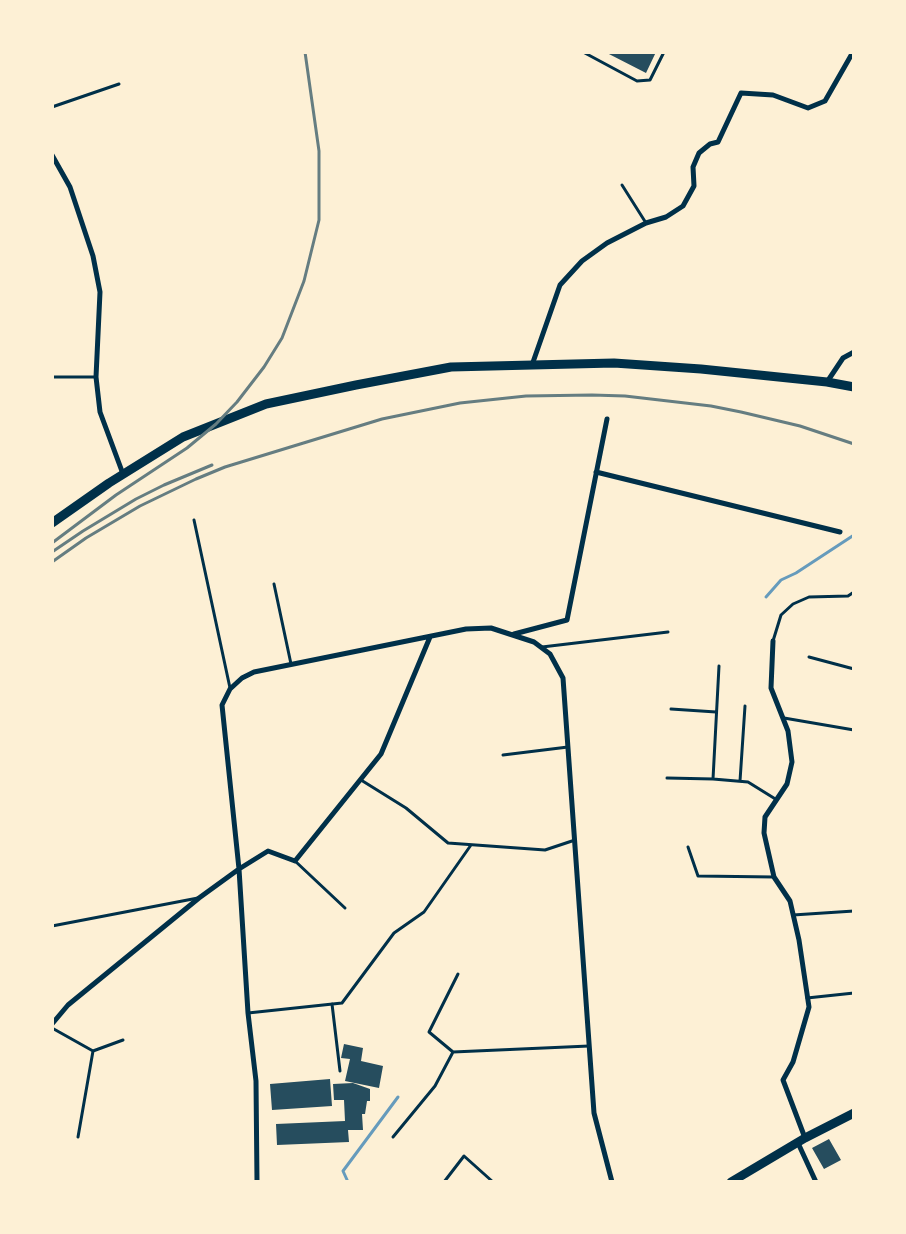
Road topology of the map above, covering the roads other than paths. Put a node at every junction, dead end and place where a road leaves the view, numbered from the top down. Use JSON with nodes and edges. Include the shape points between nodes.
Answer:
{"nodes":[{"id":1,"x":583,"y":52,"type":"edge"},
{"id":2,"x":664,"y":52,"type":"edge"},
{"id":3,"x":853,"y":52,"type":"edge"},
{"id":4,"x":119,"y":84,"type":"dead end"},
{"id":5,"x":52,"y":107,"type":"edge"},
{"id":6,"x":52,"y":154,"type":"edge"},
{"id":7,"x":622,"y":185,"type":"dead end"},
{"id":8,"x":646,"y":223,"type":"junction"},
{"id":9,"x":854,"y":352,"type":"edge"},
{"id":10,"x":532,"y":365,"type":"junction"},
{"id":11,"x":52,"y":377,"type":"edge"},
{"id":12,"x":96,"y":377,"type":"junction"},
{"id":13,"x":827,"y":382,"type":"junction"},
{"id":14,"x":854,"y":387,"type":"edge"},
{"id":15,"x":607,"y":419,"type":"dead end"},
{"id":16,"x":596,"y":472,"type":"junction"},
{"id":17,"x":123,"y":474,"type":"junction"},
{"id":18,"x":194,"y":520,"type":"dead end"},
{"id":19,"x":52,"y":523,"type":"edge"},
{"id":20,"x":840,"y":532,"type":"dead end"},
{"id":21,"x":274,"y":584,"type":"dead end"},
{"id":22,"x":854,"y":592,"type":"edge"},
{"id":23,"x":668,"y":632,"type":"dead end"},
{"id":24,"x":513,"y":634,"type":"junction"},
{"id":25,"x":430,"y":637,"type":"junction"},
{"id":26,"x":772,"y":640,"type":"joint"},
{"id":27,"x":542,"y":648,"type":"junction"},
{"id":28,"x":809,"y":657,"type":"dead end"},
{"id":29,"x":291,"y":664,"type":"junction"},
{"id":30,"x":719,"y":666,"type":"dead end"},
{"id":31,"x":854,"y":669,"type":"edge"},
{"id":32,"x":230,"y":689,"type":"junction"},
{"id":33,"x":744,"y":706,"type":"dead end"},
{"id":34,"x":671,"y":709,"type":"dead end"},
{"id":35,"x":716,"y":712,"type":"junction"},
{"id":36,"x":783,"y":718,"type":"junction"},
{"id":37,"x":854,"y":730,"type":"edge"},
{"id":38,"x":568,"y":747,"type":"junction"},
{"id":39,"x":502,"y":755,"type":"dead end"},
{"id":40,"x":667,"y":778,"type":"dead end"},
{"id":41,"x":713,"y":778,"type":"junction"},
{"id":42,"x":360,"y":780,"type":"junction"},
{"id":43,"x":740,"y":781,"type":"junction"},
{"id":44,"x":777,"y":800,"type":"junction"},
{"id":45,"x":575,"y":840,"type":"junction"},
{"id":46,"x":471,"y":844,"type":"junction"},
{"id":47,"x":688,"y":847,"type":"dead end"},
{"id":48,"x":295,"y":861,"type":"junction"},
{"id":49,"x":240,"y":870,"type":"junction"},
{"id":50,"x":774,"y":877,"type":"junction"},
{"id":51,"x":199,"y":898,"type":"junction"},
{"id":52,"x":345,"y":908,"type":"dead end"},
{"id":53,"x":854,"y":911,"type":"edge"},
{"id":54,"x":793,"y":915,"type":"junction"},
{"id":55,"x":52,"y":926,"type":"edge"},
{"id":56,"x":458,"y":974,"type":"dead end"},
{"id":57,"x":854,"y":993,"type":"edge"},
{"id":58,"x":807,"y":998,"type":"junction"},
{"id":59,"x":332,"y":1004,"type":"junction"},
{"id":60,"x":248,"y":1013,"type":"junction"},
{"id":61,"x":52,"y":1026,"type":"edge"},
{"id":62,"x":122,"y":1040,"type":"dead end"},
{"id":63,"x":589,"y":1046,"type":"junction"},
{"id":64,"x":93,"y":1051,"type":"junction"},
{"id":65,"x":453,"y":1052,"type":"junction"},
{"id":66,"x":340,"y":1072,"type":"dead end"},
{"id":67,"x":854,"y":1113,"type":"edge"},
{"id":68,"x":78,"y":1137,"type":"dead end"},
{"id":69,"x":393,"y":1137,"type":"dead end"},
{"id":70,"x":801,"y":1140,"type":"junction"},
{"id":71,"x":258,"y":1182,"type":"edge"},
{"id":72,"x":444,"y":1182,"type":"edge"},
{"id":73,"x":493,"y":1182,"type":"edge"},
{"id":74,"x":612,"y":1182,"type":"edge"},
{"id":75,"x":731,"y":1182,"type":"edge"},
{"id":76,"x":816,"y":1182,"type":"edge"}],
"edges":[{"from":1,"to":2,"type":"lane","via":[[637,81],[650,80]]},
{"from":3,"to":8,"type":"street","via":[[826,101],[808,108],[773,95],[741,93],[718,142],[699,153],[694,167],[694,186],[683,206],[666,217]]},
{"from":4,"to":5,"type":"lane"},
{"from":6,"to":12,"type":"street","via":[[70,187],[93,256],[100,292]]},
{"from":7,"to":8,"type":"lane"},
{"from":8,"to":10,"type":"street","via":[[607,242],[582,261],[560,285]]},
{"from":9,"to":13,"type":"street","via":[[844,358]]},
{"from":10,"to":13,"type":"main road","via":[[614,363]]},
{"from":10,"to":17,"type":"main road","via":[[450,367],[266,404],[183,437]]},
{"from":11,"to":12,"type":"lane"},
{"from":12,"to":17,"type":"street","via":[[100,412]]},
{"from":13,"to":14,"type":"main road"},
{"from":15,"to":16,"type":"street"},
{"from":16,"to":20,"type":"street"},
{"from":16,"to":24,"type":"street","via":[[567,620]]},
{"from":17,"to":19,"type":"main road"},
{"from":18,"to":32,"type":"lane"},
{"from":21,"to":29,"type":"lane"},
{"from":22,"to":26,"type":"lane","via":[[848,596],[809,597],[793,604],[781,615]]},
{"from":23,"to":27,"type":"lane"},
{"from":24,"to":25,"type":"street","via":[[490,628],[466,629]]},
{"from":24,"to":27,"type":"street"},
{"from":25,"to":29,"type":"street"},
{"from":25,"to":42,"type":"street","via":[[381,754]]},
{"from":26,"to":36,"type":"street","via":[[771,688]]},
{"from":27,"to":38,"type":"street","via":[[550,654],[563,678]]},
{"from":28,"to":31,"type":"lane"},
{"from":29,"to":32,"type":"street","via":[[254,672]]},
{"from":30,"to":35,"type":"lane"},
{"from":32,"to":49,"type":"street","via":[[222,705]]},
{"from":33,"to":43,"type":"lane"},
{"from":34,"to":35,"type":"lane"},
{"from":35,"to":41,"type":"lane"},
{"from":36,"to":37,"type":"lane"},
{"from":36,"to":44,"type":"street","via":[[792,762],[787,784]]},
{"from":38,"to":39,"type":"lane"},
{"from":38,"to":45,"type":"street"},
{"from":40,"to":41,"type":"lane"},
{"from":41,"to":43,"type":"lane"},
{"from":42,"to":46,"type":"lane","via":[[406,808],[448,843]]},
{"from":42,"to":48,"type":"street"},
{"from":43,"to":44,"type":"lane","via":[[748,782]]},
{"from":44,"to":50,"type":"street","via":[[765,817],[764,833]]},
{"from":45,"to":46,"type":"lane","via":[[545,850]]},
{"from":45,"to":63,"type":"street"},
{"from":46,"to":59,"type":"lane","via":[[424,912],[394,933],[342,1002]]},
{"from":47,"to":50,"type":"lane","via":[[698,876]]},
{"from":48,"to":49,"type":"street","via":[[268,851]]},
{"from":48,"to":52,"type":"lane"},
{"from":49,"to":51,"type":"street"},
{"from":49,"to":60,"type":"street"},
{"from":50,"to":54,"type":"street","via":[[790,901]]},
{"from":51,"to":55,"type":"lane"},
{"from":51,"to":61,"type":"street","via":[[68,1005]]},
{"from":53,"to":54,"type":"lane"},
{"from":54,"to":58,"type":"street"},
{"from":56,"to":65,"type":"lane","via":[[429,1032]]},
{"from":57,"to":58,"type":"lane"},
{"from":58,"to":70,"type":"street","via":[[809,1007],[793,1062],[783,1080]]},
{"from":59,"to":60,"type":"lane"},
{"from":59,"to":66,"type":"lane"},
{"from":60,"to":71,"type":"street","via":[[256,1081]]},
{"from":61,"to":64,"type":"lane"},
{"from":62,"to":64,"type":"lane"},
{"from":63,"to":65,"type":"lane"},
{"from":63,"to":74,"type":"street","via":[[594,1113]]},
{"from":64,"to":68,"type":"lane"},
{"from":65,"to":69,"type":"lane","via":[[435,1086]]},
{"from":67,"to":70,"type":"main road"},
{"from":70,"to":75,"type":"main road"},
{"from":70,"to":76,"type":"street"},
{"from":72,"to":73,"type":"lane","via":[[464,1156]]}]}
